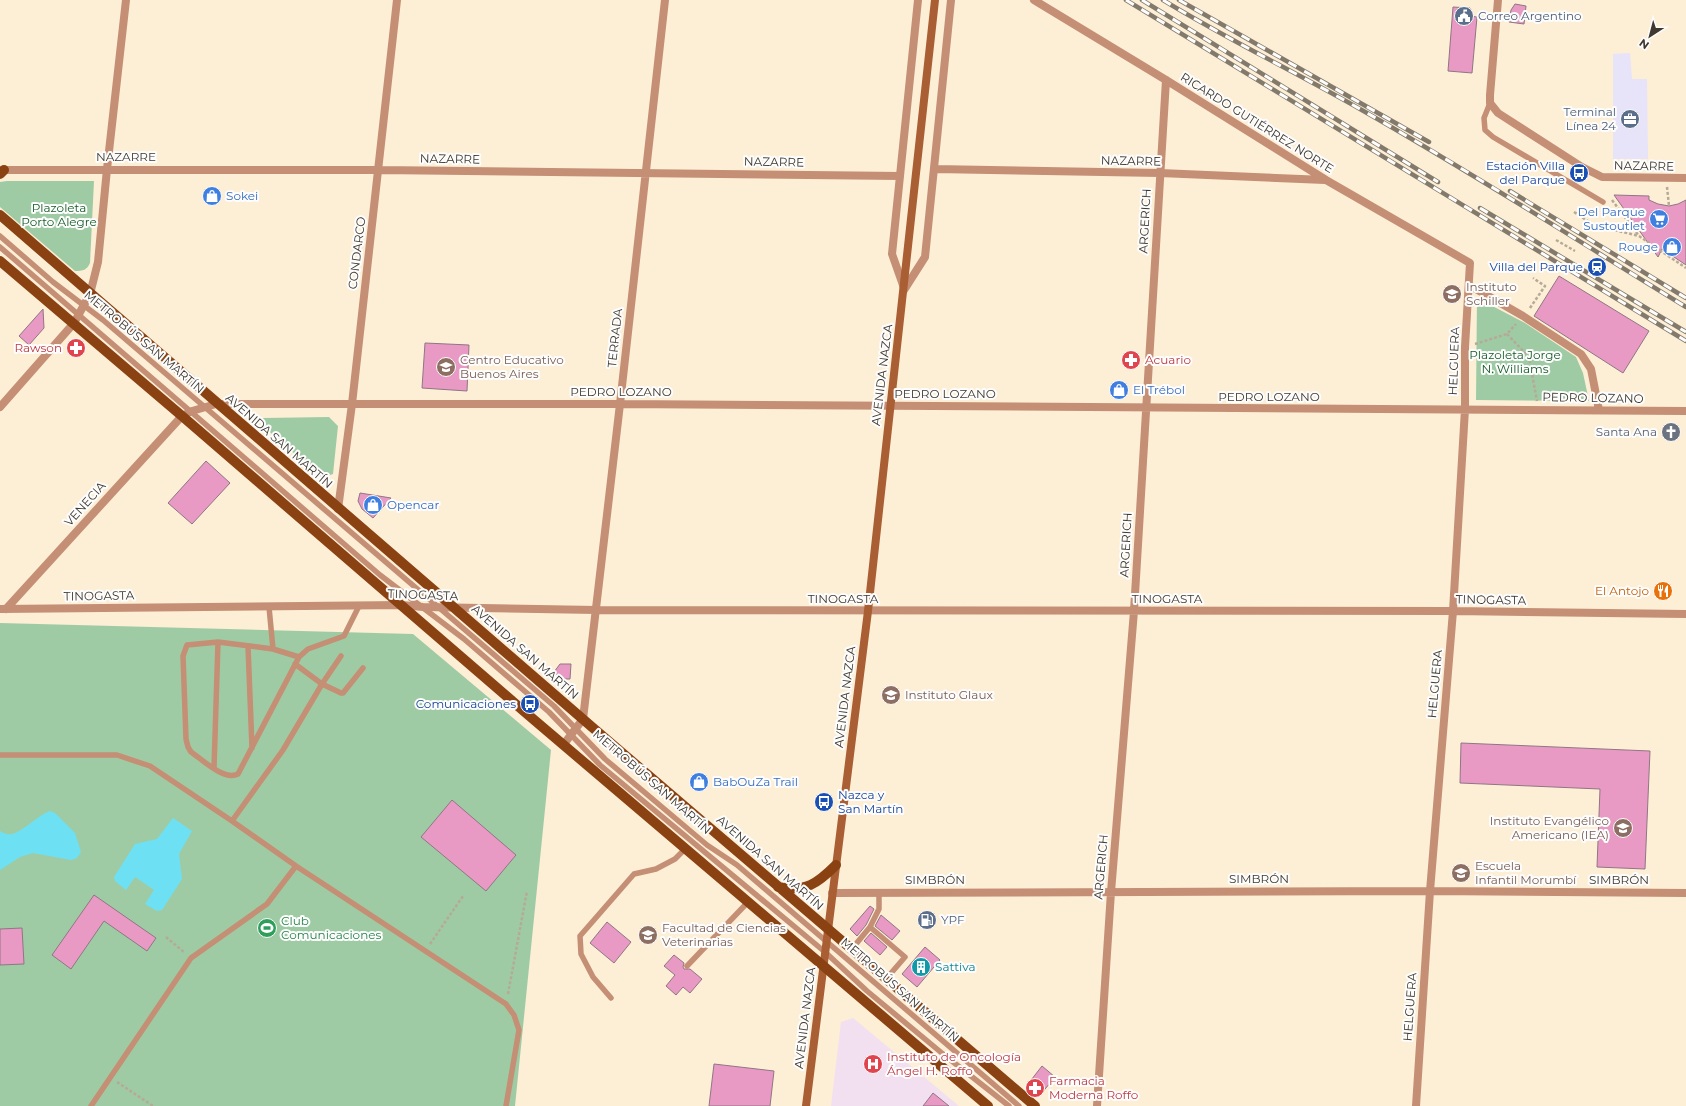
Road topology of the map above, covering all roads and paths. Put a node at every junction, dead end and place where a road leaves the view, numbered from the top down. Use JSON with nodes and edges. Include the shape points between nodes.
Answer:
{"nodes":[{"id":1,"x":126,"y":0,"type":"edge"},
{"id":2,"x":398,"y":0,"type":"edge"},
{"id":3,"x":665,"y":0,"type":"edge"},
{"id":4,"x":918,"y":0,"type":"edge"},
{"id":5,"x":935,"y":0,"type":"edge"},
{"id":6,"x":951,"y":0,"type":"edge"},
{"id":7,"x":1034,"y":0,"type":"edge"},
{"id":8,"x":1498,"y":0,"type":"edge"},
{"id":9,"x":1166,"y":80,"type":"junction"},
{"id":10,"x":1490,"y":103,"type":"junction"},
{"id":11,"x":106,"y":169,"type":"junction"},
{"id":12,"x":935,"y":169,"type":"junction"},
{"id":13,"x":379,"y":170,"type":"junction"},
{"id":14,"x":1,"y":171,"type":"edge"},
{"id":15,"x":645,"y":173,"type":"junction"},
{"id":16,"x":1160,"y":173,"type":"junction"},
{"id":17,"x":900,"y":176,"type":"junction"},
{"id":18,"x":1667,"y":178,"type":"junction"},
{"id":19,"x":1686,"y":178,"type":"edge"},
{"id":20,"x":1326,"y":180,"type":"junction"},
{"id":21,"x":1610,"y":197,"type":"dead end"},
{"id":22,"x":1603,"y":202,"type":"dead end"},
{"id":23,"x":1669,"y":206,"type":"dead end"},
{"id":24,"x":1575,"y":213,"type":"dead end"},
{"id":25,"x":0,"y":215,"type":"edge"},
{"id":26,"x":0,"y":236,"type":"edge"},
{"id":27,"x":1640,"y":236,"type":"junction"},
{"id":28,"x":1558,"y":241,"type":"dead end"},
{"id":29,"x":0,"y":247,"type":"edge"},
{"id":30,"x":1575,"y":251,"type":"dead end"},
{"id":31,"x":0,"y":261,"type":"edge"},
{"id":32,"x":1470,"y":263,"type":"joint"},
{"id":33,"x":1686,"y":268,"type":"edge"},
{"id":34,"x":1533,"y":278,"type":"dead end"},
{"id":35,"x":1469,"y":285,"type":"junction"},
{"id":36,"x":904,"y":290,"type":"junction"},
{"id":37,"x":90,"y":294,"type":"junction"},
{"id":38,"x":84,"y":305,"type":"junction"},
{"id":39,"x":1524,"y":316,"type":"junction"},
{"id":40,"x":76,"y":319,"type":"junction"},
{"id":41,"x":1507,"y":334,"type":"junction"},
{"id":42,"x":1465,"y":347,"type":"junction"},
{"id":43,"x":216,"y":404,"type":"junction"},
{"id":44,"x":352,"y":404,"type":"junction"},
{"id":45,"x":620,"y":404,"type":"junction"},
{"id":46,"x":0,"y":406,"type":"edge"},
{"id":47,"x":890,"y":406,"type":"junction"},
{"id":48,"x":204,"y":407,"type":"junction"},
{"id":49,"x":1146,"y":408,"type":"junction"},
{"id":50,"x":1539,"y":409,"type":"junction"},
{"id":51,"x":1465,"y":410,"type":"junction"},
{"id":52,"x":1599,"y":410,"type":"junction"},
{"id":53,"x":1686,"y":411,"type":"edge"},
{"id":54,"x":187,"y":413,"type":"junction"},
{"id":55,"x":338,"y":509,"type":"junction"},
{"id":56,"x":402,"y":605,"type":"junction"},
{"id":57,"x":358,"y":606,"type":"junction"},
{"id":58,"x":269,"y":607,"type":"junction"},
{"id":59,"x":423,"y":607,"type":"junction"},
{"id":60,"x":438,"y":607,"type":"junction"},
{"id":61,"x":454,"y":608,"type":"junction"},
{"id":62,"x":3,"y":609,"type":"edge"},
{"id":63,"x":596,"y":610,"type":"junction"},
{"id":64,"x":868,"y":611,"type":"junction"},
{"id":65,"x":1134,"y":611,"type":"junction"},
{"id":66,"x":1452,"y":611,"type":"junction"},
{"id":67,"x":1686,"y":614,"type":"edge"},
{"id":68,"x":218,"y":642,"type":"junction"},
{"id":69,"x":248,"y":646,"type":"junction"},
{"id":70,"x":273,"y":649,"type":"junction"},
{"id":71,"x":341,"y":656,"type":"dead end"},
{"id":72,"x":299,"y":657,"type":"junction"},
{"id":73,"x":295,"y":664,"type":"junction"},
{"id":74,"x":363,"y":668,"type":"dead end"},
{"id":75,"x":322,"y":684,"type":"junction"},
{"id":76,"x":583,"y":719,"type":"junction"},
{"id":77,"x":573,"y":732,"type":"junction"},
{"id":78,"x":564,"y":744,"type":"junction"},
{"id":79,"x":252,"y":748,"type":"junction"},
{"id":80,"x":0,"y":755,"type":"edge"},
{"id":81,"x":214,"y":768,"type":"junction"},
{"id":82,"x":232,"y":821,"type":"junction"},
{"id":83,"x":686,"y":848,"type":"junction"},
{"id":84,"x":836,"y":865,"type":"junction"},
{"id":85,"x":296,"y":866,"type":"junction"},
{"id":86,"x":777,"y":886,"type":"junction"},
{"id":87,"x":527,"y":891,"type":"dead end"},
{"id":88,"x":1430,"y":891,"type":"junction"},
{"id":89,"x":1111,"y":892,"type":"junction"},
{"id":90,"x":1686,"y":892,"type":"edge"},
{"id":91,"x":832,"y":893,"type":"junction"},
{"id":92,"x":879,"y":893,"type":"junction"},
{"id":93,"x":463,"y":896,"type":"dead end"},
{"id":94,"x":748,"y":902,"type":"junction"},
{"id":95,"x":870,"y":927,"type":"junction"},
{"id":96,"x":827,"y":930,"type":"junction"},
{"id":97,"x":166,"y":937,"type":"dead end"},
{"id":98,"x":826,"y":941,"type":"junction"},
{"id":99,"x":851,"y":950,"type":"junction"},
{"id":100,"x":425,"y":951,"type":"junction"},
{"id":101,"x":825,"y":952,"type":"junction"},
{"id":102,"x":191,"y":958,"type":"junction"},
{"id":103,"x":687,"y":966,"type":"dead end"},
{"id":104,"x":823,"y":966,"type":"junction"},
{"id":105,"x":886,"y":980,"type":"junction"},
{"id":106,"x":611,"y":998,"type":"dead end"},
{"id":107,"x":506,"y":1004,"type":"junction"},
{"id":108,"x":110,"y":1077,"type":"junction"},
{"id":109,"x":91,"y":1106,"type":"edge"},
{"id":110,"x":153,"y":1106,"type":"edge"},
{"id":111,"x":506,"y":1106,"type":"edge"},
{"id":112,"x":806,"y":1106,"type":"edge"},
{"id":113,"x":988,"y":1106,"type":"edge"},
{"id":114,"x":1009,"y":1106,"type":"edge"},
{"id":115,"x":1019,"y":1106,"type":"edge"},
{"id":116,"x":1035,"y":1106,"type":"edge"},
{"id":117,"x":1097,"y":1106,"type":"edge"},
{"id":118,"x":1416,"y":1106,"type":"edge"}],
"edges":[{"from":1,"to":11,"type":"street"},
{"from":2,"to":13,"type":"street","name":"CONDARCO"},
{"from":3,"to":15,"type":"street","name":"TERRADA"},
{"from":4,"to":17,"type":"street","name":"AVENIDA NAZCA"},
{"from":5,"to":36,"type":"main road","name":"AVENIDA NAZCA"},
{"from":6,"to":12,"type":"street","name":"AVENIDA NAZCA"},
{"from":7,"to":9,"type":"street","name":"RICARDO GUTIÉRREZ NORTE"},
{"from":8,"to":10,"type":"street"},
{"from":9,"to":16,"type":"street","name":"ARGERICH"},
{"from":9,"to":20,"type":"street","name":"RICARDO GUTIÉRREZ NORTE"},
{"from":10,"to":18,"type":"street","name":"NAZARRE","via":[[1498,113],[1582,167],[1602,176]]},
{"from":10,"to":22,"type":"lane","via":[[1484,118],[1485,130]]},
{"from":11,"to":13,"type":"street","name":"NAZARRE"},
{"from":11,"to":14,"type":"street","name":"NAZARRE"},
{"from":11,"to":37,"type":"street","via":[[98,262]]},
{"from":12,"to":16,"type":"street","name":"NAZARRE"},
{"from":12,"to":36,"type":"street","name":"AVENIDA NAZCA","via":[[925,257]]},
{"from":13,"to":15,"type":"street","name":"NAZARRE"},
{"from":13,"to":44,"type":"street","name":"CONDARCO"},
{"from":15,"to":17,"type":"street","name":"NAZARRE"},
{"from":15,"to":45,"type":"street","name":"TERRADA"},
{"from":16,"to":20,"type":"street","name":"NAZARRE"},
{"from":16,"to":49,"type":"street","name":"ARGERICH"},
{"from":17,"to":36,"type":"street","name":"AVENIDA NAZCA","via":[[892,254]]},
{"from":18,"to":19,"type":"street","name":"NAZARRE"},
{"from":18,"to":23,"type":"path"},
{"from":20,"to":32,"type":"street","name":"RICARDO GUTIÉRREZ NORTE"},
{"from":21,"to":27,"type":"path"},
{"from":24,"to":27,"type":"path","via":[[1594,226]]},
{"from":25,"to":37,"type":"main road","name":"AVENIDA SAN MARTÍN"},
{"from":26,"to":38,"type":"lane","name":"METROBÚS SAN MARTÍN"},
{"from":27,"to":33,"type":"path"},
{"from":28,"to":30,"type":"path"},
{"from":29,"to":40,"type":"lane","name":"METROBÚS SAN MARTÍN"},
{"from":31,"to":40,"type":"main road"},
{"from":32,"to":35,"type":"street","name":"HELGUERA"},
{"from":34,"to":39,"type":"path","via":[[1545,286]]},
{"from":35,"to":39,"type":"street"},
{"from":35,"to":42,"type":"street","name":"HELGUERA"},
{"from":36,"to":47,"type":"main road","name":"AVENIDA NAZCA"},
{"from":37,"to":38,"type":"street"},
{"from":37,"to":43,"type":"main road","name":"AVENIDA SAN MARTÍN"},
{"from":38,"to":40,"type":"street"},
{"from":38,"to":48,"type":"lane","name":"METROBÚS SAN MARTÍN"},
{"from":39,"to":41,"type":"path"},
{"from":39,"to":52,"type":"street","via":[[1581,354],[1591,369]]},
{"from":40,"to":46,"type":"street"},
{"from":40,"to":54,"type":"main road"},
{"from":41,"to":42,"type":"path"},
{"from":41,"to":50,"type":"path","via":[[1528,357]]},
{"from":42,"to":51,"type":"street","name":"HELGUERA"},
{"from":43,"to":44,"type":"street","name":"PEDRO LOZANO"},
{"from":43,"to":48,"type":"street","name":"PEDRO LOZANO"},
{"from":43,"to":55,"type":"main road","name":"AVENIDA SAN MARTÍN"},
{"from":44,"to":45,"type":"street","name":"PEDRO LOZANO"},
{"from":44,"to":55,"type":"street","name":"CONDARCO"},
{"from":45,"to":47,"type":"street","name":"PEDRO LOZANO"},
{"from":45,"to":63,"type":"street","name":"TERRADA"},
{"from":47,"to":49,"type":"street","name":"PEDRO LOZANO"},
{"from":47,"to":64,"type":"main road","name":"AVENIDA NAZCA"},
{"from":48,"to":54,"type":"street","name":"PEDRO LOZANO"},
{"from":48,"to":60,"type":"lane","name":"METROBÚS SAN MARTÍN"},
{"from":49,"to":51,"type":"street","name":"PEDRO LOZANO"},
{"from":49,"to":65,"type":"street","name":"ARGERICH"},
{"from":50,"to":51,"type":"street","name":"PEDRO LOZANO"},
{"from":50,"to":52,"type":"street","name":"PEDRO LOZANO"},
{"from":51,"to":66,"type":"street","name":"HELGUERA"},
{"from":52,"to":53,"type":"street","name":"PEDRO LOZANO"},
{"from":54,"to":56,"type":"main road"},
{"from":54,"to":59,"type":"lane","name":"METROBÚS SAN MARTÍN","via":[[380,575]]},
{"from":54,"to":62,"type":"street","name":"VENECIA"},
{"from":55,"to":61,"type":"main road","name":"AVENIDA SAN MARTÍN"},
{"from":56,"to":57,"type":"street","name":"TINOGASTA"},
{"from":56,"to":59,"type":"street","name":"TINOGASTA"},
{"from":56,"to":78,"type":"main road"},
{"from":57,"to":58,"type":"street","name":"TINOGASTA"},
{"from":57,"to":72,"type":"lane","via":[[344,636],[308,649]]},
{"from":58,"to":62,"type":"street","name":"TINOGASTA"},
{"from":58,"to":70,"type":"lane"},
{"from":59,"to":60,"type":"street","name":"TINOGASTA"},
{"from":59,"to":77,"type":"lane","name":"METROBÚS SAN MARTÍN"},
{"from":60,"to":61,"type":"street","name":"TINOGASTA"},
{"from":60,"to":77,"type":"lane","name":"METROBÚS SAN MARTÍN","via":[[554,706]]},
{"from":61,"to":63,"type":"street","name":"TINOGASTA"},
{"from":61,"to":76,"type":"main road","name":"AVENIDA SAN MARTÍN"},
{"from":63,"to":64,"type":"street","name":"TINOGASTA"},
{"from":63,"to":76,"type":"street","name":"TERRADA"},
{"from":64,"to":65,"type":"street","name":"TINOGASTA"},
{"from":64,"to":84,"type":"main road","name":"AVENIDA NAZCA"},
{"from":65,"to":66,"type":"street","name":"TINOGASTA"},
{"from":65,"to":89,"type":"street","name":"ARGERICH"},
{"from":66,"to":67,"type":"street","name":"TINOGASTA"},
{"from":66,"to":88,"type":"street","name":"HELGUERA"},
{"from":68,"to":69,"type":"lane"},
{"from":68,"to":81,"type":"lane"},
{"from":68,"to":81,"type":"lane","via":[[187,645],[183,656],[188,747],[191,752]]},
{"from":69,"to":70,"type":"lane"},
{"from":69,"to":79,"type":"lane"},
{"from":70,"to":72,"type":"lane"},
{"from":71,"to":75,"type":"lane"},
{"from":72,"to":73,"type":"lane"},
{"from":73,"to":75,"type":"lane"},
{"from":73,"to":79,"type":"lane"},
{"from":74,"to":75,"type":"lane","via":[[343,693]]},
{"from":75,"to":82,"type":"lane","via":[[283,750]]},
{"from":76,"to":77,"type":"street"},
{"from":76,"to":86,"type":"main road","name":"AVENIDA SAN MARTÍN"},
{"from":77,"to":78,"type":"street"},
{"from":77,"to":98,"type":"lane","name":"METROBÚS SAN MARTÍN"},
{"from":77,"to":101,"type":"lane","name":"METROBÚS SAN MARTÍN","via":[[600,765]]},
{"from":78,"to":83,"type":"main road"},
{"from":79,"to":81,"type":"lane","via":[[235,776],[226,775]]},
{"from":80,"to":82,"type":"lane","via":[[117,756],[150,766]]},
{"from":82,"to":85,"type":"lane"},
{"from":83,"to":94,"type":"main road"},
{"from":83,"to":106,"type":"lane","via":[[656,869],[634,874],[580,936],[581,954],[593,977]]},
{"from":84,"to":86,"type":"main road","via":[[812,886],[799,889]]},
{"from":84,"to":91,"type":"main road","name":"AVENIDA NAZCA"},
{"from":85,"to":100,"type":"lane"},
{"from":85,"to":102,"type":"lane","via":[[266,904]]},
{"from":86,"to":96,"type":"main road","name":"AVENIDA SAN MARTÍN"},
{"from":87,"to":107,"type":"path"},
{"from":88,"to":89,"type":"street","name":"SIMBRÓN"},
{"from":88,"to":90,"type":"street","name":"SIMBRÓN"},
{"from":88,"to":118,"type":"street","name":"HELGUERA"},
{"from":89,"to":92,"type":"street","name":"SIMBRÓN"},
{"from":89,"to":117,"type":"street","name":"ARGERICH"},
{"from":91,"to":92,"type":"street","name":"SIMBRÓN"},
{"from":91,"to":96,"type":"main road","name":"AVENIDA NAZCA"},
{"from":92,"to":95,"type":"lane","via":[[879,909]]},
{"from":93,"to":100,"type":"path"},
{"from":94,"to":103,"type":"lane"},
{"from":94,"to":104,"type":"main road"},
{"from":95,"to":99,"type":"lane"},
{"from":95,"to":105,"type":"lane","via":[[905,957]]},
{"from":96,"to":98,"type":"main road","name":"AVENIDA NAZCA"},
{"from":96,"to":99,"type":"main road","name":"AVENIDA SAN MARTÍN"},
{"from":97,"to":102,"type":"path"},
{"from":98,"to":101,"type":"main road","name":"AVENIDA NAZCA"},
{"from":98,"to":115,"type":"lane","name":"METROBÚS SAN MARTÍN"},
{"from":99,"to":105,"type":"main road","name":"AVENIDA SAN MARTÍN"},
{"from":100,"to":107,"type":"lane"},
{"from":101,"to":104,"type":"main road","name":"AVENIDA NAZCA"},
{"from":101,"to":114,"type":"lane","name":"METROBÚS SAN MARTÍN","via":[[942,1054]]},
{"from":102,"to":108,"type":"lane"},
{"from":104,"to":112,"type":"main road","name":"AVENIDA NAZCA"},
{"from":104,"to":113,"type":"main road"},
{"from":105,"to":116,"type":"main road","name":"AVENIDA SAN MARTÍN"},
{"from":107,"to":111,"type":"lane","via":[[514,1015],[519,1030]]},
{"from":108,"to":109,"type":"lane"},
{"from":108,"to":110,"type":"path"}]}
